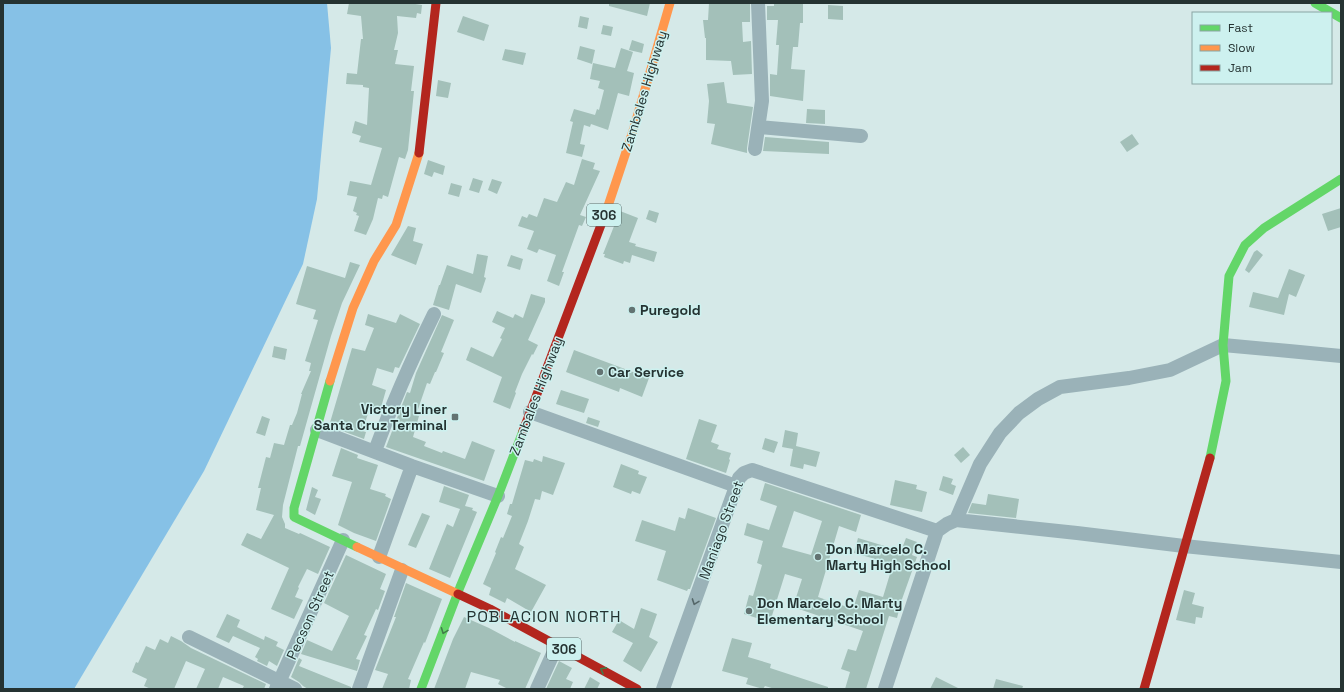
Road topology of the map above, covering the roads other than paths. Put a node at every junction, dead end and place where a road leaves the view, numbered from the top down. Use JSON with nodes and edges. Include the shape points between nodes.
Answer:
{"nodes":[{"id":1,"x":436,"y":3,"type":"edge"},
{"id":2,"x":670,"y":3,"type":"edge"},
{"id":3,"x":758,"y":3,"type":"edge"},
{"id":4,"x":1315,"y":3,"type":"edge"},
{"id":5,"x":1331,"y":12,"type":"edge"},
{"id":6,"x":1332,"y":13,"type":"edge"},
{"id":7,"x":1341,"y":18,"type":"edge"},
{"id":8,"x":758,"y":127,"type":"junction"},
{"id":9,"x":861,"y":136,"type":"dead end"},
{"id":10,"x":755,"y":149,"type":"dead end"},
{"id":11,"x":1341,"y":179,"type":"edge"},
{"id":12,"x":434,"y":314,"type":"dead end"},
{"id":13,"x":1223,"y":346,"type":"junction"},
{"id":14,"x":1341,"y":356,"type":"edge"},
{"id":15,"x":530,"y":412,"type":"junction"},
{"id":16,"x":317,"y":430,"type":"junction"},
{"id":17,"x":375,"y":451,"type":"junction"},
{"id":18,"x":412,"y":466,"type":"junction"},
{"id":19,"x":736,"y":486,"type":"junction"},
{"id":20,"x":498,"y":496,"type":"junction"},
{"id":21,"x":956,"y":520,"type":"junction"},
{"id":22,"x":936,"y":531,"type":"junction"},
{"id":23,"x":343,"y":540,"type":"junction"},
{"id":24,"x":479,"y":544,"type":"junction"},
{"id":25,"x":1184,"y":546,"type":"junction"},
{"id":26,"x":379,"y":557,"type":"junction"},
{"id":27,"x":1341,"y":562,"type":"edge"},
{"id":28,"x":402,"y":570,"type":"junction"},
{"id":29,"x":474,"y":574,"type":"dead end"},
{"id":30,"x":479,"y":593,"type":"dead end"},
{"id":31,"x":458,"y":594,"type":"junction"},
{"id":32,"x":490,"y":609,"type":"junction"},
{"id":33,"x":189,"y":637,"type":"dead end"},
{"id":34,"x":557,"y":645,"type":"junction"},
{"id":35,"x":278,"y":685,"type":"edge"},
{"id":36,"x":295,"y":689,"type":"edge"},
{"id":37,"x":360,"y":689,"type":"edge"},
{"id":38,"x":421,"y":689,"type":"edge"},
{"id":39,"x":538,"y":689,"type":"edge"},
{"id":40,"x":638,"y":689,"type":"edge"},
{"id":41,"x":663,"y":689,"type":"edge"},
{"id":42,"x":885,"y":689,"type":"edge"},
{"id":43,"x":1144,"y":689,"type":"edge"}],
"edges":[{"from":1,"to":16,"type":"street","via":[[419,152],[396,225],[374,261],[353,308]]},
{"from":2,"to":15,"type":"street","name":"Zambales Highway","number":"306","via":[[633,131],[605,214]]},
{"from":3,"to":8,"type":"street","via":[[762,101]]},
{"from":4,"to":5,"type":"street"},
{"from":6,"to":7,"type":"street"},
{"from":8,"to":9,"type":"street"},
{"from":8,"to":10,"type":"street"},
{"from":11,"to":13,"type":"street","via":[[1264,228],[1245,246],[1228,276]]},
{"from":12,"to":17,"type":"street","via":[[390,410]]},
{"from":13,"to":14,"type":"street"},
{"from":13,"to":21,"type":"street","via":[[1170,370],[1060,387],[1038,399],[1011,420],[990,447],[971,483]]},
{"from":13,"to":25,"type":"street","via":[[1226,381],[1209,460]]},
{"from":15,"to":19,"type":"street"},
{"from":15,"to":20,"type":"street","name":"Zambales Highway","number":"306"},
{"from":16,"to":17,"type":"street"},
{"from":16,"to":23,"type":"street","via":[[294,508],[294,517]]},
{"from":17,"to":18,"type":"street"},
{"from":18,"to":20,"type":"street"},
{"from":18,"to":26,"type":"street"},
{"from":19,"to":22,"type":"street","name":"Maniago Street","via":[[744,472],[752,470]]},
{"from":19,"to":41,"type":"street","name":"Maniago Street","one_way":true},
{"from":20,"to":24,"type":"street","name":"Zambales Highway","number":"306"},
{"from":21,"to":22,"type":"street"},
{"from":21,"to":25,"type":"street"},
{"from":22,"to":42,"type":"street"},
{"from":23,"to":26,"type":"street"},
{"from":23,"to":35,"type":"street","name":"Pecson Street"},
{"from":24,"to":29,"type":"street","number":"306"},
{"from":24,"to":31,"type":"street","name":"Zambales Highway","number":"306"},
{"from":25,"to":27,"type":"street"},
{"from":25,"to":43,"type":"street"},
{"from":26,"to":28,"type":"street"},
{"from":28,"to":31,"type":"street"},
{"from":28,"to":37,"type":"street"},
{"from":30,"to":32,"type":"street","number":"306"},
{"from":31,"to":32,"type":"street","number":"306"},
{"from":31,"to":38,"type":"street","number":"306","one_way":true},
{"from":32,"to":34,"type":"street","number":"306"},
{"from":33,"to":35,"type":"street"},
{"from":34,"to":39,"type":"street"},
{"from":40,"to":34,"type":"street","number":"306","one_way":true},
{"from":35,"to":36,"type":"street"}]}
